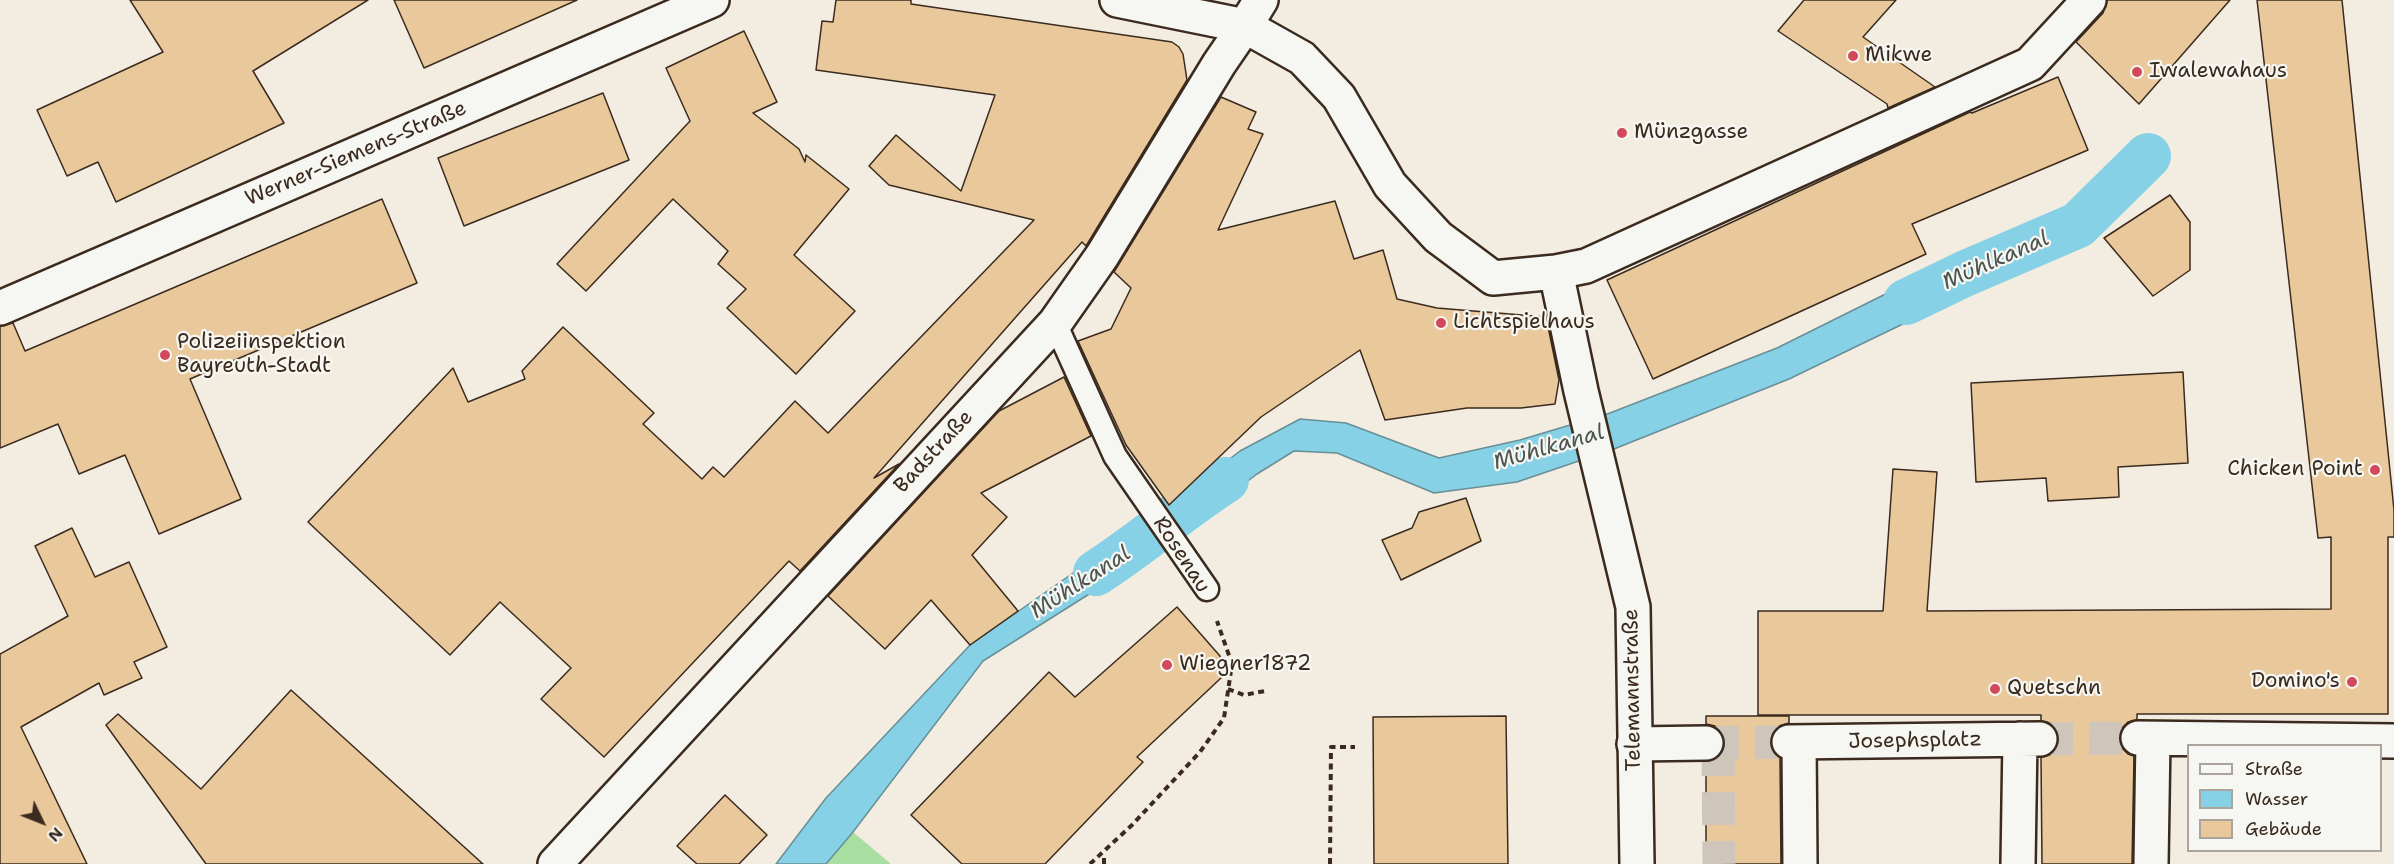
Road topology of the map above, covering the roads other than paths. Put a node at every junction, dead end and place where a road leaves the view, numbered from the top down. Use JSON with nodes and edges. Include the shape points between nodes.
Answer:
{"nodes":[{"id":1,"x":712,"y":0,"type":"edge"},
{"id":2,"x":1117,"y":0,"type":"edge"},
{"id":3,"x":2090,"y":0,"type":"edge"},
{"id":4,"x":1253,"y":13,"type":"edge"},
{"id":5,"x":1556,"y":272,"type":"junction"},
{"id":6,"x":0,"y":308,"type":"edge"},
{"id":7,"x":1054,"y":323,"type":"junction"},
{"id":8,"x":1207,"y":589,"type":"road end"},
{"id":9,"x":2394,"y":741,"type":"edge"},
{"id":10,"x":1706,"y":743,"type":"tunnel mouth"},
{"id":11,"x":1634,"y":744,"type":"junction"},
{"id":12,"x":555,"y":864,"type":"edge"},
{"id":13,"x":1637,"y":864,"type":"edge"},
{"id":14,"x":1800,"y":864,"type":"edge"},
{"id":15,"x":2018,"y":864,"type":"edge"},
{"id":16,"x":2151,"y":864,"type":"edge"}],
"edges":[{"from":1,"to":6,"type":"street","name":"Werner-Siemens-Straße"},
{"from":2,"to":4,"type":"street"},
{"from":3,"to":5,"type":"street","via":[[2030,64],[1586,266]]},
{"from":4,"to":5,"type":"street","via":[[1339,97],[1390,185],[1438,237],[1493,278]]},
{"from":4,"to":7,"type":"street","name":"Badstraße","via":[[1102,256]]},
{"from":5,"to":11,"type":"street","name":"Telemannstraße","via":[[1633,607]]},
{"from":7,"to":8,"type":"lane","name":"Rosenau","via":[[1114,456]]},
{"from":7,"to":12,"type":"street","name":"Badstraße"},
{"from":9,"to":16,"type":"street","via":[[2146,739]]},
{"from":10,"to":11,"type":"street"},
{"from":11,"to":13,"type":"street","name":"Telemannstraße"},
{"from":14,"to":15,"type":"street","name":"Josephsplatz","via":[[1794,742],[2030,739]]}]}
